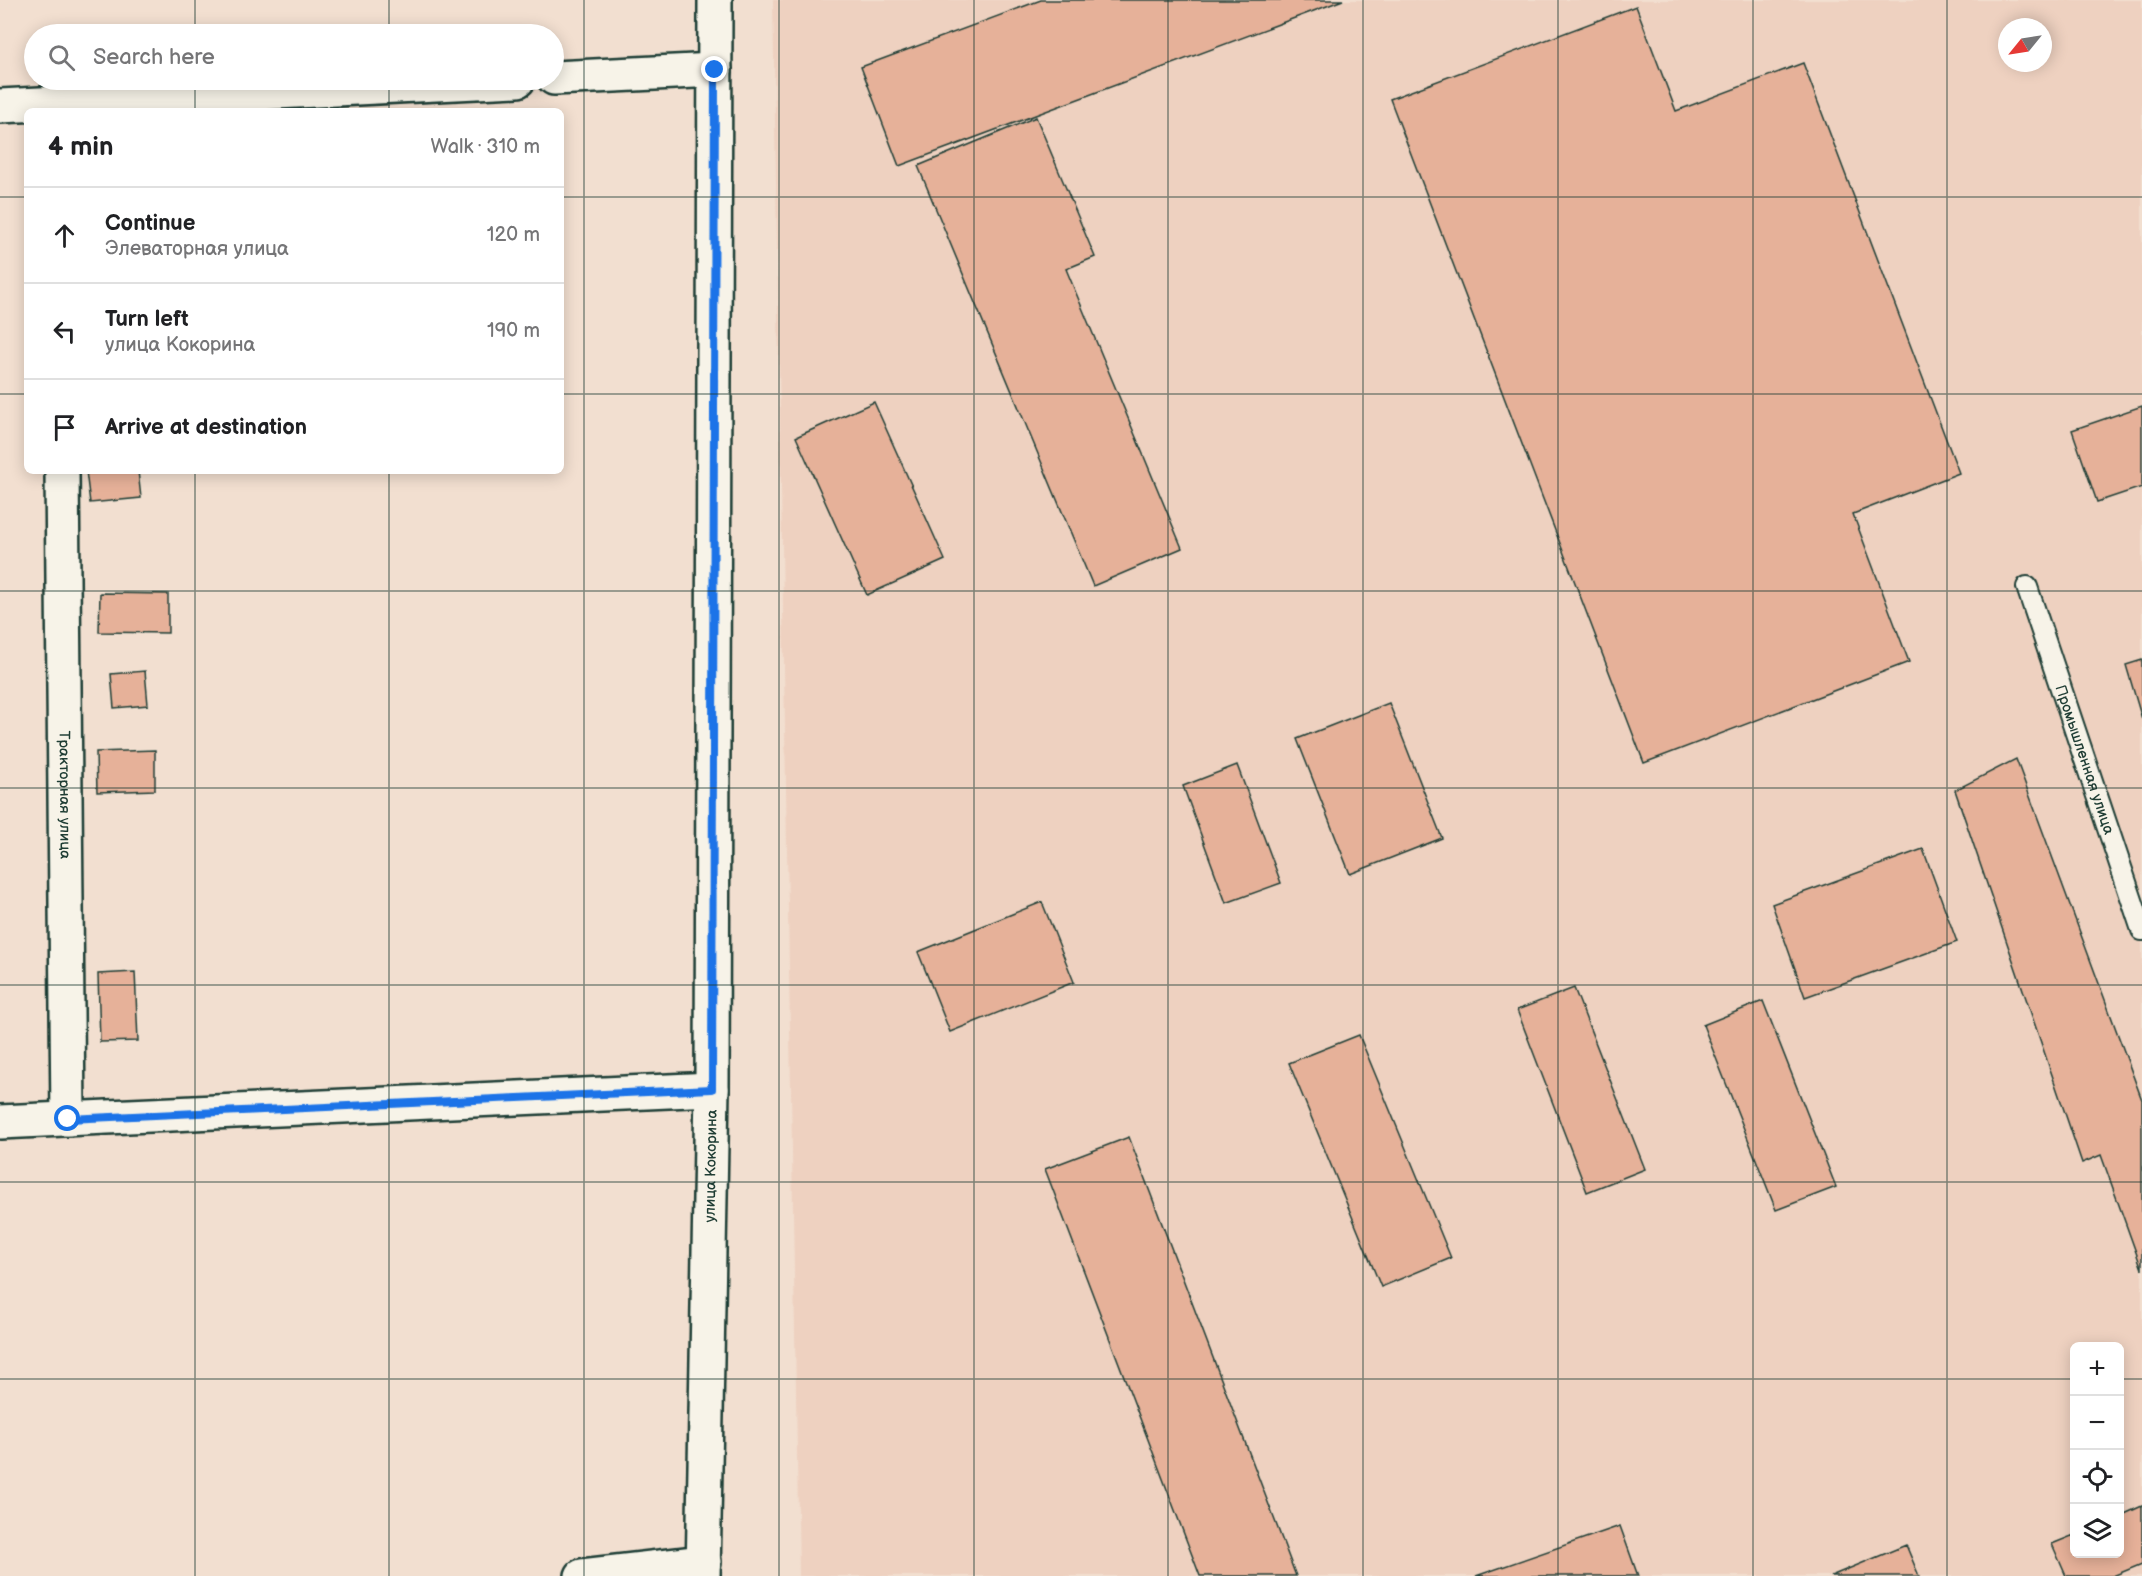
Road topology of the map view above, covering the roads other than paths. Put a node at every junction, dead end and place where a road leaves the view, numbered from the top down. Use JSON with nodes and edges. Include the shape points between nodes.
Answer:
{"nodes":[{"id":1,"x":715,"y":0,"type":"edge"},
{"id":2,"x":715,"y":70,"type":"junction"},
{"id":3,"x":564,"y":78,"type":"edge"},
{"id":4,"x":326,"y":90,"type":"edge"},
{"id":5,"x":20,"y":106,"type":"edge"},
{"id":6,"x":62,"y":474,"type":"edge"},
{"id":7,"x":2027,"y":587,"type":"dead end"},
{"id":8,"x":2142,"y":930,"type":"edge"},
{"id":9,"x":712,"y":1089,"type":"junction"},
{"id":10,"x":68,"y":1119,"type":"junction"},
{"id":11,"x":0,"y":1122,"type":"edge"},
{"id":12,"x":704,"y":1569,"type":"edge"},
{"id":13,"x":582,"y":1576,"type":"edge"}],
"edges":[{"from":1,"to":2,"type":"street","name":"улица Кокорина"},
{"from":2,"to":3,"type":"street"},
{"from":2,"to":9,"type":"street","name":"улица Кокорина"},
{"from":4,"to":5,"type":"street"},
{"from":6,"to":10,"type":"street","name":"Тракторная улица"},
{"from":7,"to":8,"type":"lane","name":"Промышленная улица"},
{"from":9,"to":10,"type":"street"},
{"from":9,"to":12,"type":"street","name":"улица Кокорина"},
{"from":10,"to":11,"type":"street"},
{"from":12,"to":13,"type":"street"}]}
